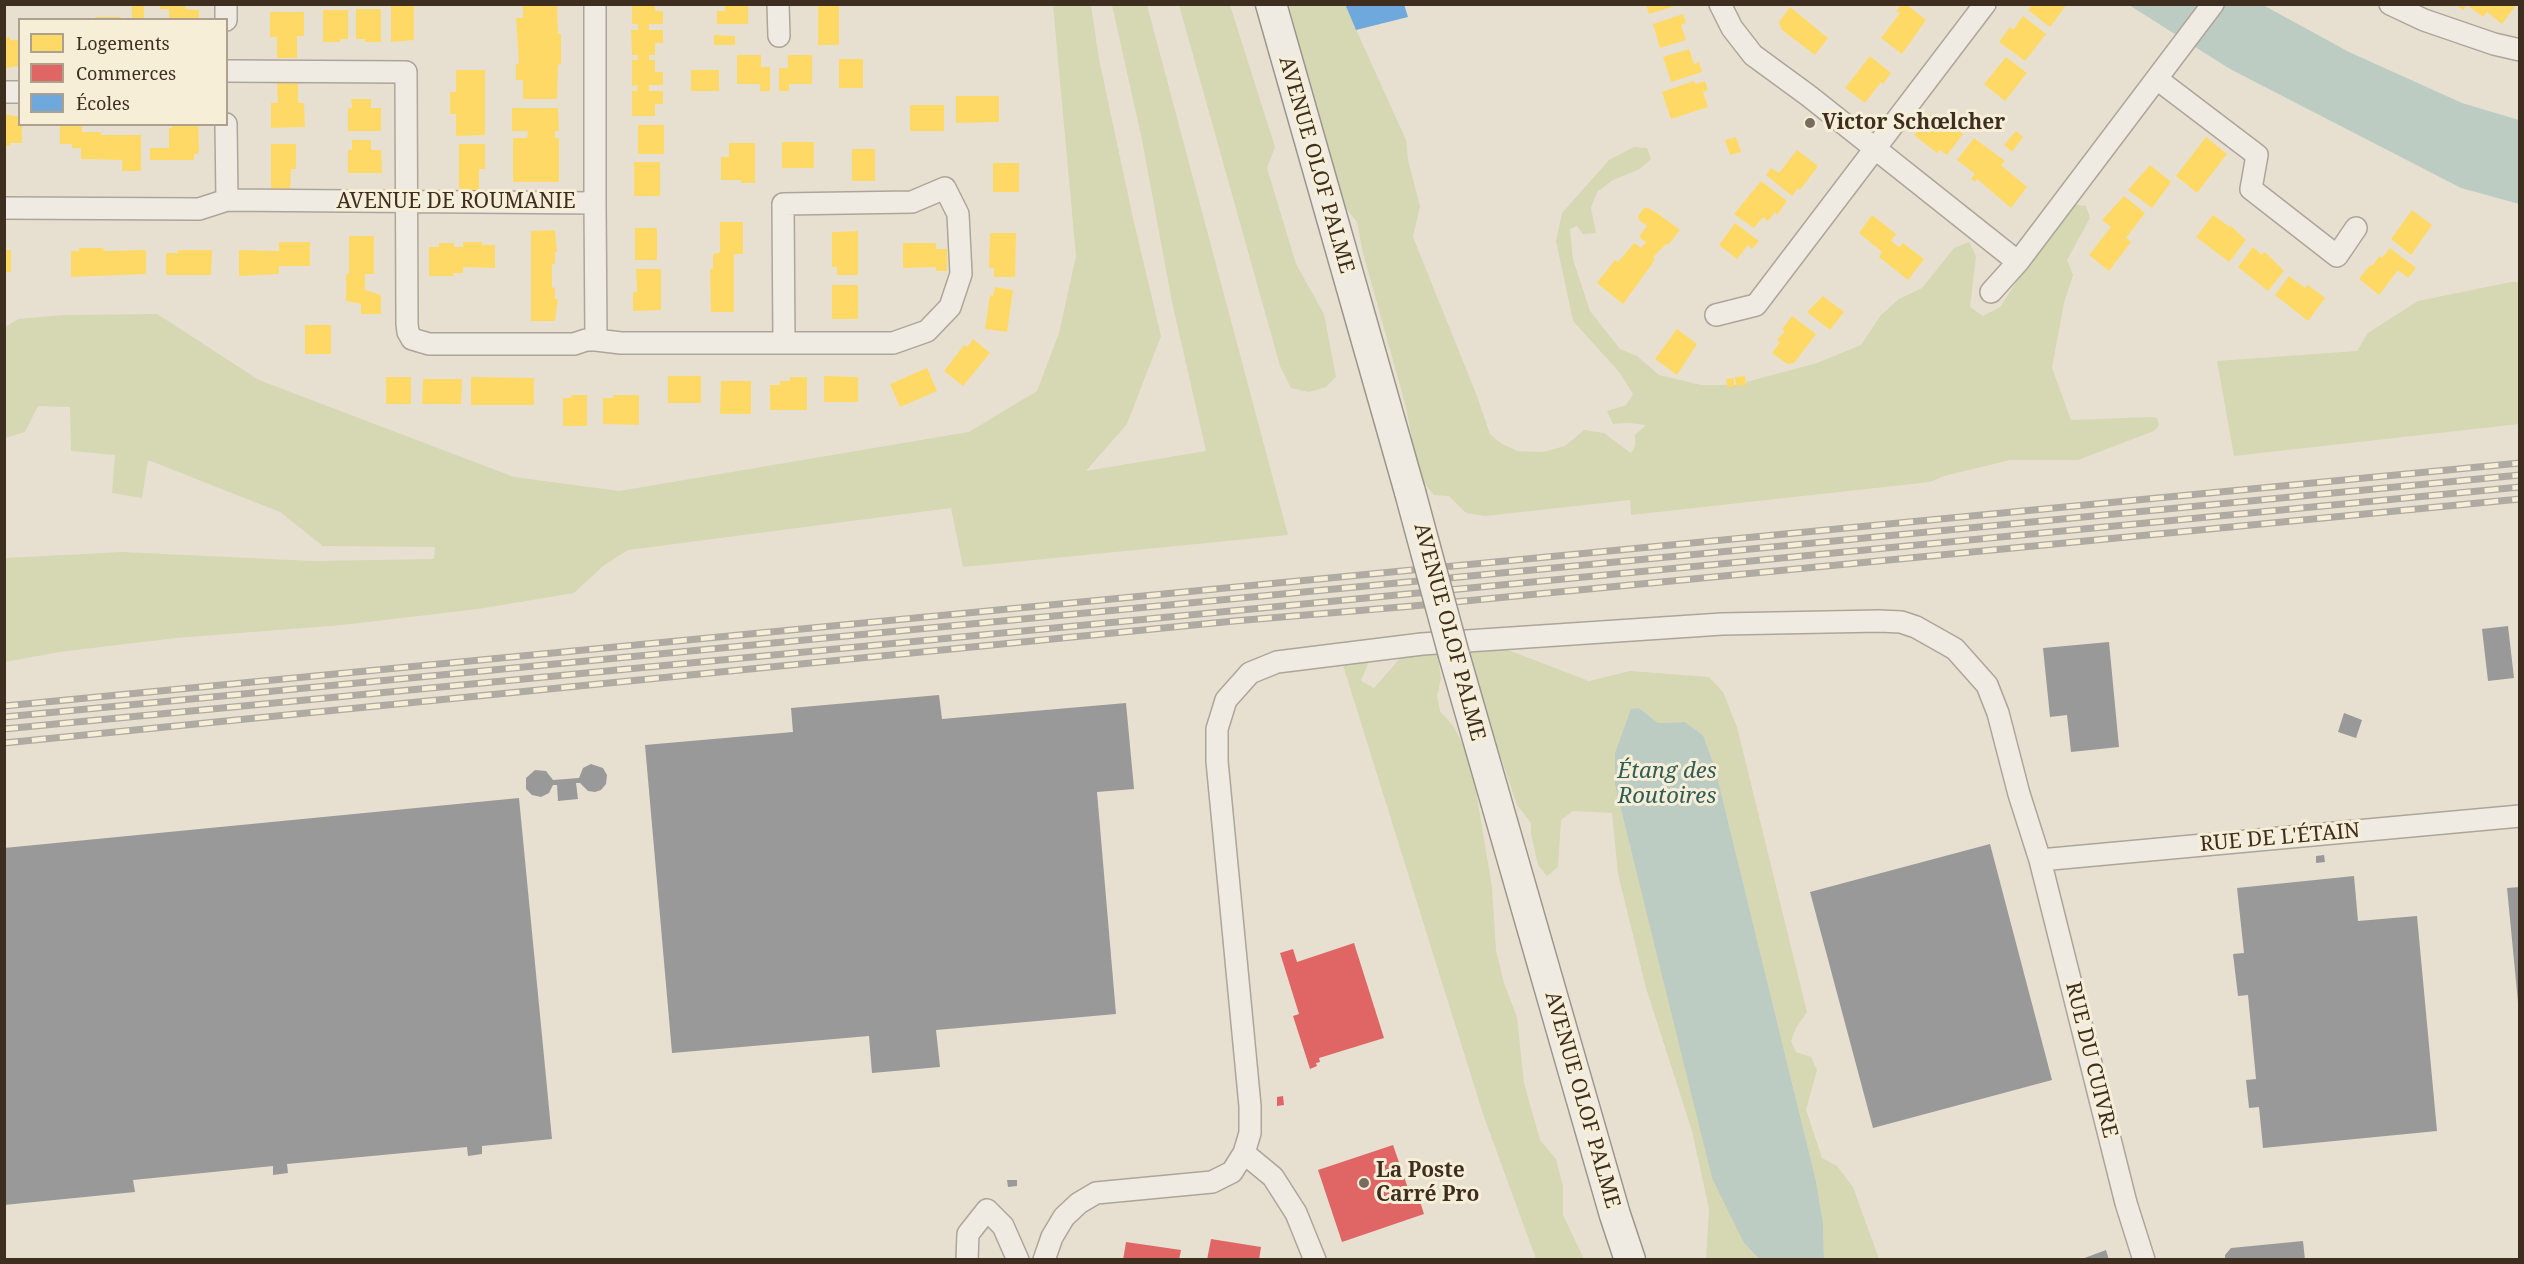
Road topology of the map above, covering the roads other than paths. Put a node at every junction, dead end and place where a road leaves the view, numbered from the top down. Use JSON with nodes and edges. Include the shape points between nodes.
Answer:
{"nodes":[{"id":1,"x":594,"y":4,"type":"edge"},
{"id":2,"x":778,"y":4,"type":"edge"},
{"id":3,"x":1271,"y":4,"type":"edge"},
{"id":4,"x":1720,"y":4,"type":"edge"},
{"id":5,"x":1985,"y":4,"type":"edge"},
{"id":6,"x":2213,"y":4,"type":"edge"},
{"id":7,"x":2390,"y":4,"type":"edge"},
{"id":8,"x":779,"y":36,"type":"dead end"},
{"id":9,"x":2520,"y":50,"type":"edge"},
{"id":10,"x":228,"y":70,"type":"edge"},
{"id":11,"x":2157,"y":79,"type":"junction"},
{"id":12,"x":226,"y":126,"type":"edge"},
{"id":13,"x":1874,"y":148,"type":"junction"},
{"id":14,"x":226,"y":200,"type":"junction"},
{"id":15,"x":406,"y":202,"type":"junction"},
{"id":16,"x":596,"y":203,"type":"junction"},
{"id":17,"x":4,"y":208,"type":"edge"},
{"id":18,"x":2356,"y":228,"type":"dead end"},
{"id":19,"x":2018,"y":262,"type":"junction"},
{"id":20,"x":1991,"y":292,"type":"dead end"},
{"id":21,"x":1716,"y":315,"type":"dead end"},
{"id":22,"x":596,"y":340,"type":"junction"},
{"id":23,"x":784,"y":343,"type":"junction"},
{"id":24,"x":2520,"y":816,"type":"edge"},
{"id":25,"x":2040,"y":860,"type":"junction"},
{"id":26,"x":1244,"y":1153,"type":"junction"},
{"id":27,"x":967,"y":1260,"type":"edge"},
{"id":28,"x":1018,"y":1260,"type":"edge"},
{"id":29,"x":1044,"y":1260,"type":"edge"},
{"id":30,"x":1315,"y":1260,"type":"edge"},
{"id":31,"x":1630,"y":1260,"type":"edge"},
{"id":32,"x":2144,"y":1260,"type":"edge"}],
"edges":[{"from":1,"to":16,"type":"street","name":"AVENUE DE ROUMANIE"},
{"from":2,"to":8,"type":"street"},
{"from":3,"to":31,"type":"main road","name":"AVENUE OLOF PALME","bridge":true},
{"from":4,"to":13,"type":"street","via":[[1753,55]]},
{"from":5,"to":13,"type":"street"},
{"from":6,"to":11,"type":"street"},
{"from":7,"to":9,"type":"street","via":[[2424,20]]},
{"from":10,"to":15,"type":"street","via":[[406,72]]},
{"from":11,"to":18,"type":"street","via":[[2257,155],[2252,189],[2337,256]]},
{"from":11,"to":19,"type":"street"},
{"from":12,"to":14,"type":"street"},
{"from":13,"to":19,"type":"street"},
{"from":13,"to":21,"type":"street","via":[[1756,305]]},
{"from":14,"to":15,"type":"street","name":"AVENUE DE ROUMANIE"},
{"from":14,"to":17,"type":"street","name":"AVENUE DE ROUMANIE","via":[[199,209]]},
{"from":15,"to":16,"type":"street","name":"AVENUE DE ROUMANIE"},
{"from":15,"to":22,"type":"street","via":[[407,324],[412,339],[429,344],[574,344]]},
{"from":16,"to":22,"type":"street"},
{"from":19,"to":20,"type":"street"},
{"from":22,"to":23,"type":"street","via":[[621,344]]},
{"from":23,"to":23,"type":"street","via":[[783,204],[912,202],[945,189],[958,214],[961,274],[950,307],[927,331],[893,343]]},
{"from":24,"to":25,"type":"street","name":"RUE DE L'ÉTAIN"},
{"from":25,"to":26,"type":"street","name":"RUE DU CUIVRE","via":[[1987,685],[1955,649],[1901,622],[1710,625],[1422,644],[1277,662],[1250,673],[1226,700],[1218,729],[1250,1106],[1250,1133]]},
{"from":25,"to":32,"type":"street","name":"RUE DU CUIVRE","via":[[2126,1203]]},
{"from":26,"to":29,"type":"street","via":[[1232,1172],[1212,1182],[1096,1193],[1064,1217]]},
{"from":26,"to":30,"type":"street","via":[[1273,1177],[1296,1213]]},
{"from":27,"to":28,"type":"street","via":[[968,1234],[987,1210],[1003,1226]]}]}
